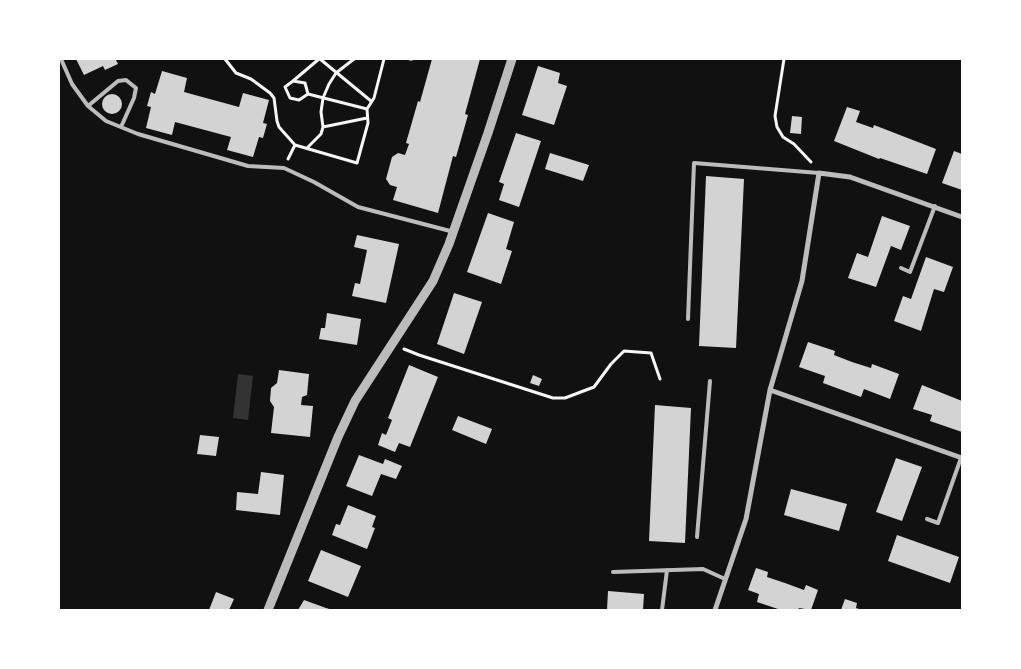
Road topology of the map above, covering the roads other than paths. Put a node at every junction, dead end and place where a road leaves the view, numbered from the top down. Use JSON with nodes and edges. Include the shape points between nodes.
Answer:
{"nodes":[{"id":1,"x":60,"y":59,"type":"edge"},
{"id":2,"x":512,"y":59,"type":"edge"},
{"id":3,"x":88,"y":106,"type":"junction"},
{"id":4,"x":120,"y":127,"type":"junction"},
{"id":5,"x":819,"y":172,"type":"junction"},
{"id":6,"x":935,"y":206,"type":"junction"},
{"id":7,"x":962,"y":216,"type":"edge"},
{"id":8,"x":454,"y":232,"type":"junction"},
{"id":9,"x":902,"y":268,"type":"dead end"},
{"id":10,"x":688,"y":319,"type":"dead end"},
{"id":11,"x":710,"y":381,"type":"dead end"},
{"id":12,"x":770,"y":390,"type":"junction"},
{"id":13,"x":961,"y":458,"type":"edge"},
{"id":14,"x":927,"y":519,"type":"dead end"},
{"id":15,"x":698,"y":538,"type":"dead end"},
{"id":16,"x":667,"y":570,"type":"junction"},
{"id":17,"x":613,"y":572,"type":"dead end"},
{"id":18,"x":725,"y":579,"type":"junction"},
{"id":19,"x":268,"y":610,"type":"edge"},
{"id":20,"x":662,"y":610,"type":"edge"},
{"id":21,"x":715,"y":610,"type":"edge"}],
"edges":[{"from":1,"to":3,"type":"lane"},
{"from":2,"to":8,"type":"street"},
{"from":3,"to":4,"type":"lane","via":[[106,121]]},
{"from":3,"to":4,"type":"lane","via":[[118,81],[126,80],[136,88]]},
{"from":4,"to":8,"type":"lane","via":[[248,166],[284,168],[358,207]]},
{"from":5,"to":6,"type":"street","via":[[850,177]]},
{"from":5,"to":10,"type":"lane","via":[[694,163]]},
{"from":5,"to":12,"type":"street","via":[[802,281]]},
{"from":6,"to":7,"type":"street"},
{"from":6,"to":9,"type":"lane","via":[[910,272]]},
{"from":8,"to":19,"type":"street","via":[[433,281],[355,401]]},
{"from":11,"to":15,"type":"lane"},
{"from":12,"to":13,"type":"street"},
{"from":12,"to":18,"type":"street","via":[[746,519]]},
{"from":13,"to":14,"type":"lane","via":[[938,522]]},
{"from":16,"to":17,"type":"lane"},
{"from":16,"to":18,"type":"lane","via":[[703,569]]},
{"from":16,"to":20,"type":"lane"},
{"from":18,"to":21,"type":"street"}]}
